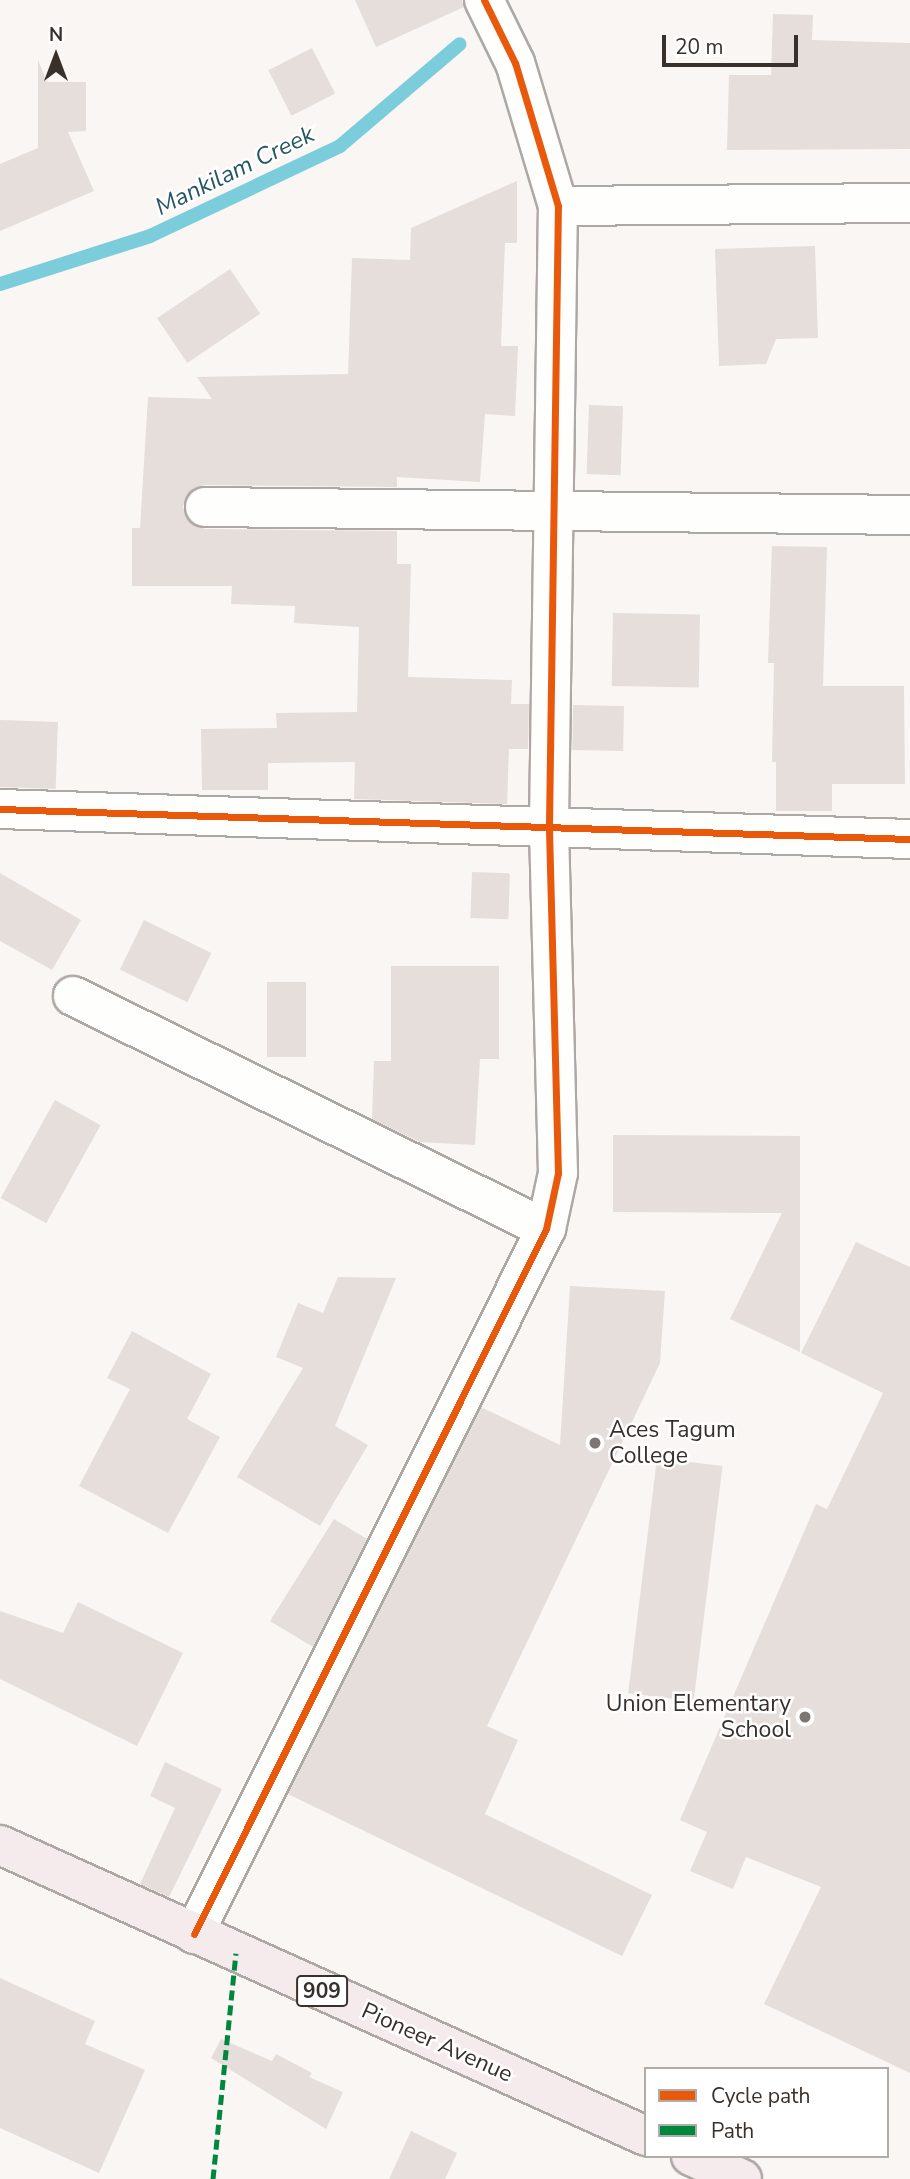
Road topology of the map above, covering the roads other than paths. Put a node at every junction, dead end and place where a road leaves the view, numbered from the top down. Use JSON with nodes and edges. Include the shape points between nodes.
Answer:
{"nodes":[{"id":1,"x":484,"y":0,"type":"edge"},
{"id":2,"x":910,"y":203,"type":"edge"},
{"id":3,"x":558,"y":206,"type":"junction"},
{"id":4,"x":205,"y":507,"type":"dead end"},
{"id":5,"x":553,"y":508,"type":"junction"},
{"id":6,"x":910,"y":514,"type":"edge"},
{"id":7,"x":0,"y":809,"type":"edge"},
{"id":8,"x":549,"y":824,"type":"junction"},
{"id":9,"x":910,"y":839,"type":"edge"},
{"id":10,"x":73,"y":996,"type":"dead end"},
{"id":11,"x":546,"y":1229,"type":"junction"},
{"id":12,"x":0,"y":1844,"type":"edge"},
{"id":13,"x":194,"y":1934,"type":"junction"},
{"id":14,"x":644,"y":2135,"type":"edge"},
{"id":15,"x":695,"y":2158,"type":"edge"},
{"id":16,"x":736,"y":2178,"type":"edge"}],
"edges":[{"from":1,"to":3,"type":"street","via":[[515,63]]},
{"from":2,"to":3,"type":"street"},
{"from":3,"to":5,"type":"street"},
{"from":4,"to":5,"type":"street"},
{"from":5,"to":6,"type":"street"},
{"from":5,"to":8,"type":"street"},
{"from":7,"to":8,"type":"street"},
{"from":8,"to":9,"type":"street"},
{"from":8,"to":11,"type":"street","via":[[558,1173]]},
{"from":10,"to":11,"type":"street"},
{"from":11,"to":13,"type":"street"},
{"from":12,"to":13,"type":"highway","name":"Pioneer Avenue","number":"909"},
{"from":13,"to":14,"type":"highway","name":"Pioneer Avenue","number":"909"},
{"from":15,"to":16,"type":"highway"}]}
